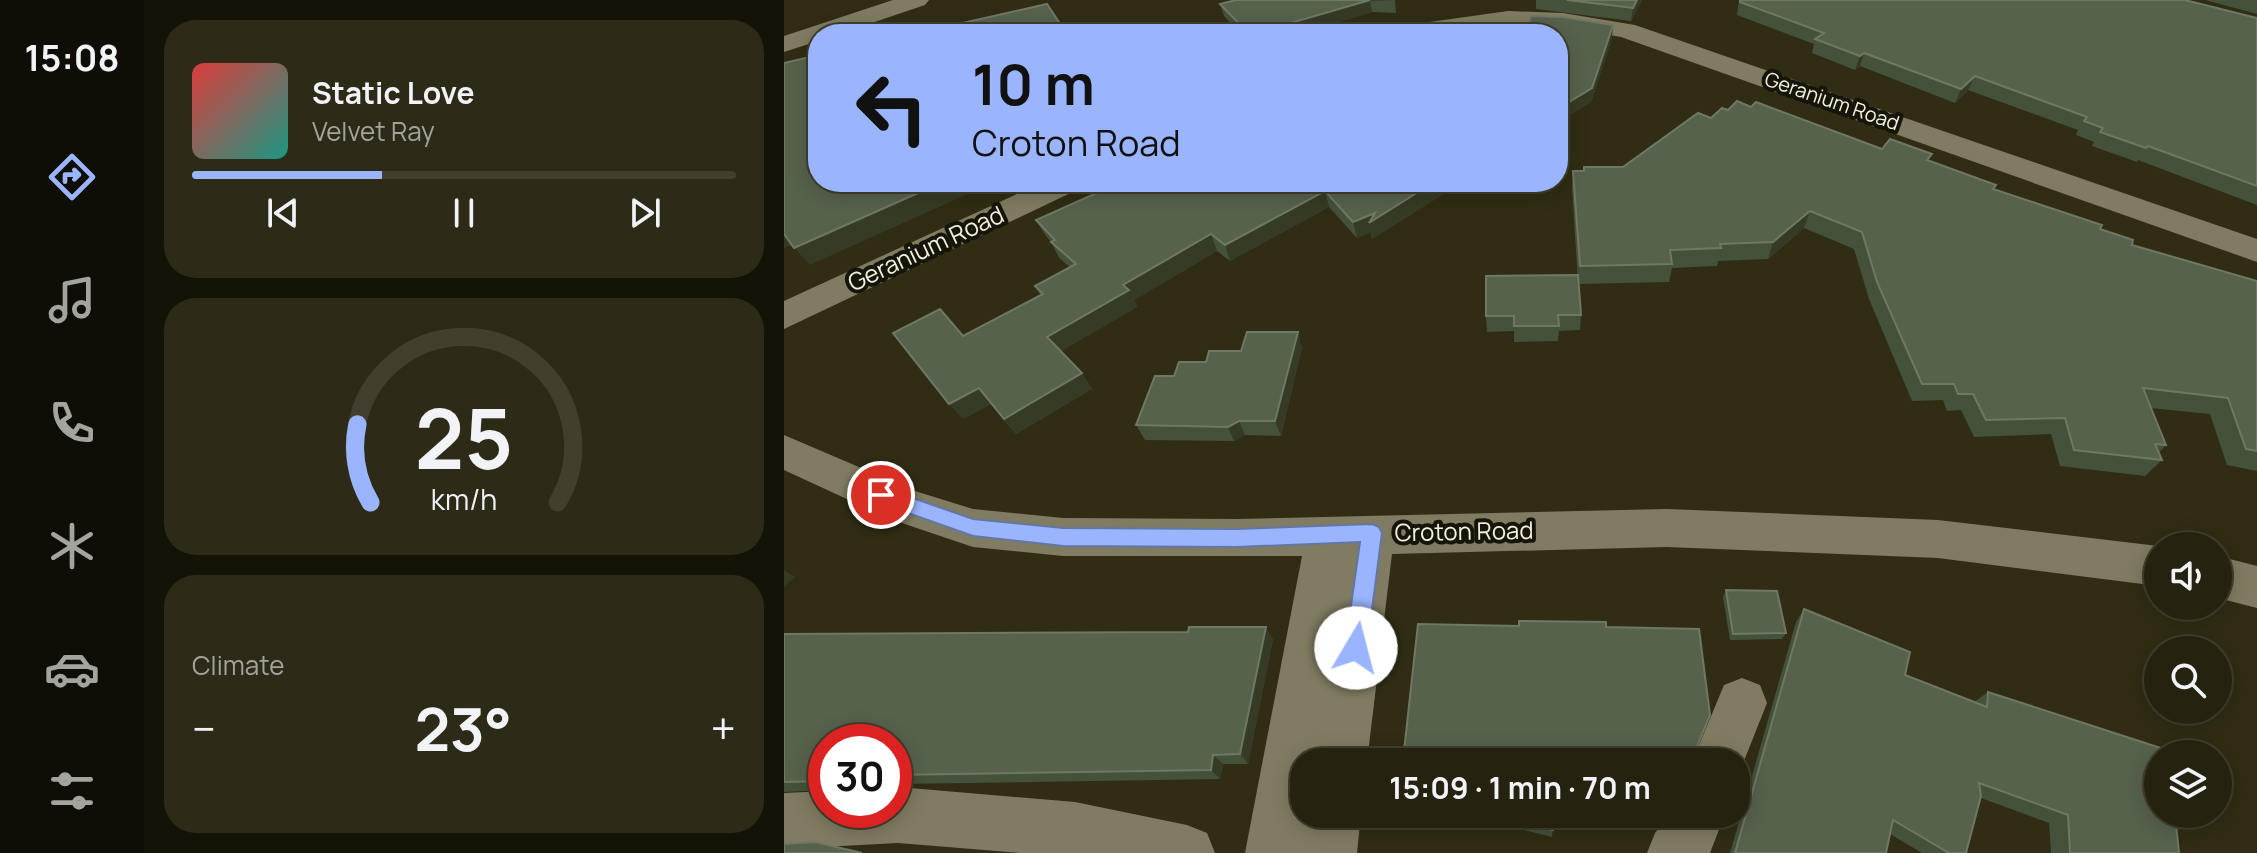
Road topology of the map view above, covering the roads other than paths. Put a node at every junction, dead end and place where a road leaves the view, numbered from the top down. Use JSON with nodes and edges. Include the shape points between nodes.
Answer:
{"nodes":[{"id":1,"x":917,"y":0,"type":"edge"},
{"id":2,"x":1504,"y":0,"type":"edge"},
{"id":3,"x":1533,"y":19,"type":"junction"},
{"id":4,"x":844,"y":24,"type":"edge"},
{"id":5,"x":1465,"y":24,"type":"edge"},
{"id":6,"x":808,"y":36,"type":"edge"},
{"id":7,"x":784,"y":44,"type":"edge"},
{"id":8,"x":1047,"y":192,"type":"edge"},
{"id":9,"x":2257,"y":251,"type":"edge"},
{"id":10,"x":784,"y":316,"type":"edge"},
{"id":11,"x":784,"y":452,"type":"edge"},
{"id":12,"x":1350,"y":534,"type":"junction"},
{"id":13,"x":2144,"y":564,"type":"edge"},
{"id":14,"x":2232,"y":581,"type":"edge"},
{"id":15,"x":2257,"y":587,"type":"edge"},
{"id":16,"x":1742,"y":703,"type":"dead end"},
{"id":17,"x":1342,"y":748,"type":"edge"},
{"id":18,"x":1724,"y":748,"type":"edge"},
{"id":19,"x":784,"y":821,"type":"edge"},
{"id":20,"x":1332,"y":828,"type":"edge"},
{"id":21,"x":1693,"y":828,"type":"edge"},
{"id":22,"x":1187,"y":853,"type":"edge"},
{"id":23,"x":1273,"y":853,"type":"edge"},
{"id":24,"x":1329,"y":853,"type":"edge"},
{"id":25,"x":1675,"y":853,"type":"edge"}],
"edges":[{"from":1,"to":4,"type":"street"},
{"from":2,"to":3,"type":"street"},
{"from":3,"to":5,"type":"street","name":"Geranium Road"},
{"from":3,"to":9,"type":"street","name":"Geranium Road","via":[[1626,30]]},
{"from":6,"to":7,"type":"street"},
{"from":8,"to":10,"type":"street","name":"Geranium Road"},
{"from":11,"to":12,"type":"street","name":"Croton Road","via":[[905,506],[973,528],[1063,537]]},
{"from":12,"to":13,"type":"street","name":"Croton Road","via":[[1667,528],[1938,539]]},
{"from":12,"to":17,"type":"street"},
{"from":12,"to":23,"type":"street"},
{"from":14,"to":15,"type":"street"},
{"from":16,"to":18,"type":"street"},
{"from":19,"to":22,"type":"street","via":[[898,815],[1075,830]]},
{"from":20,"to":24,"type":"street"},
{"from":21,"to":25,"type":"street"}]}
